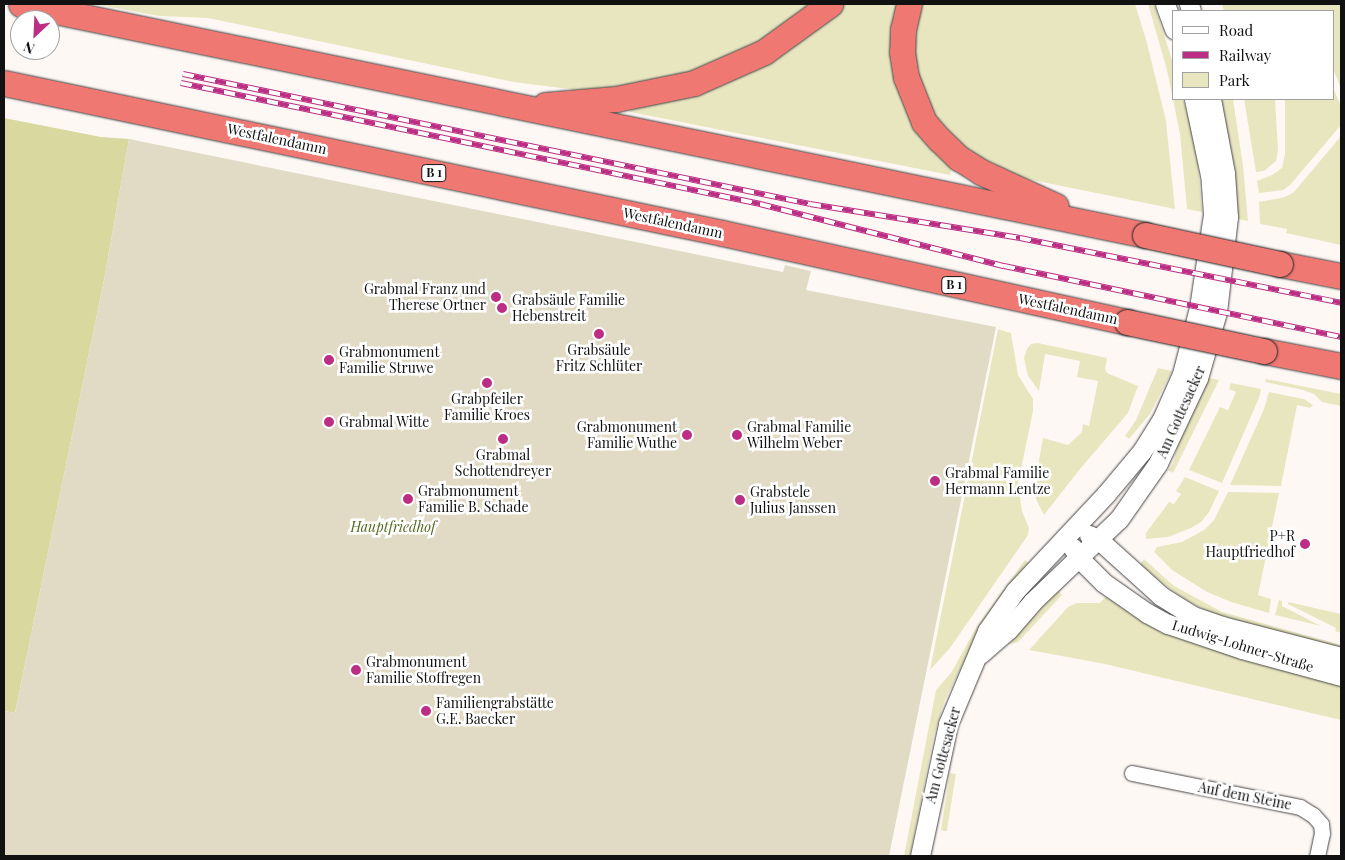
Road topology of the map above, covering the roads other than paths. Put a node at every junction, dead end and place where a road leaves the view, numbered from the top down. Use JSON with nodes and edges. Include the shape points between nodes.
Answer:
{"nodes":[{"id":1,"x":21,"y":4,"type":"edge"},
{"id":2,"x":830,"y":4,"type":"edge"},
{"id":3,"x":909,"y":4,"type":"edge"},
{"id":4,"x":1165,"y":4,"type":"edge"},
{"id":5,"x":1172,"y":23,"type":"edge"},
{"id":6,"x":4,"y":83,"type":"edge"},
{"id":7,"x":1194,"y":100,"type":"edge"},
{"id":8,"x":1211,"y":100,"type":"edge"},
{"id":9,"x":516,"y":107,"type":"junction"},
{"id":10,"x":1097,"y":225,"type":"junction"},
{"id":11,"x":1341,"y":276,"type":"edge"},
{"id":12,"x":1341,"y":366,"type":"edge"},
{"id":13,"x":1070,"y":532,"type":"junction"},
{"id":14,"x":1099,"y":540,"type":"junction"},
{"id":15,"x":1079,"y":558,"type":"junction"},
{"id":16,"x":977,"y":657,"type":"junction"},
{"id":17,"x":1341,"y":657,"type":"edge"},
{"id":18,"x":1341,"y":676,"type":"edge"},
{"id":19,"x":1132,"y":773,"type":"dead end"},
{"id":20,"x":920,"y":856,"type":"edge"},
{"id":21,"x":1317,"y":856,"type":"edge"}],
"edges":[{"from":1,"to":9,"type":"highway"},
{"from":2,"to":9,"type":"highway","via":[[764,52],[694,83],[616,99]]},
{"from":3,"to":10,"type":"highway","via":[[902,52],[906,77],[924,122],[939,140],[981,172]]},
{"from":4,"to":5,"type":"street"},
{"from":6,"to":12,"type":"highway","name":"Westfalendamm","number":"B 1","bridge":true},
{"from":7,"to":13,"type":"street","name":"Am Gottesacker","via":[[1210,175],[1213,214],[1199,308],[1182,374],[1162,419],[1142,451]]},
{"from":8,"to":14,"type":"street","name":"Am Gottesacker","via":[[1228,195],[1218,312],[1198,378],[1176,428],[1154,470],[1119,519]]},
{"from":9,"to":10,"type":"highway"},
{"from":10,"to":11,"type":"highway","bridge":true},
{"from":13,"to":14,"type":"street","name":"Ludwig-Lohner-Straße"},
{"from":13,"to":15,"type":"street","name":"Ludwig-Lohner-Straße","via":[[1072,547]]},
{"from":13,"to":16,"type":"street","name":"Am Gottesacker","via":[[1015,591],[987,631]]},
{"from":14,"to":15,"type":"street","name":"Am Gottesacker"},
{"from":14,"to":17,"type":"street","name":"Ludwig-Lohner-Straße","via":[[1147,585],[1193,616]]},
{"from":15,"to":16,"type":"street","name":"Am Gottesacker"},
{"from":15,"to":18,"type":"street","name":"Ludwig-Lohner-Straße","via":[[1104,583],[1168,624],[1242,649]]},
{"from":16,"to":20,"type":"street","name":"Am Gottesacker","via":[[948,724]]},
{"from":19,"to":21,"type":"street","name":"Auf dem Steine","via":[[1300,807],[1313,814],[1321,824]]}]}
